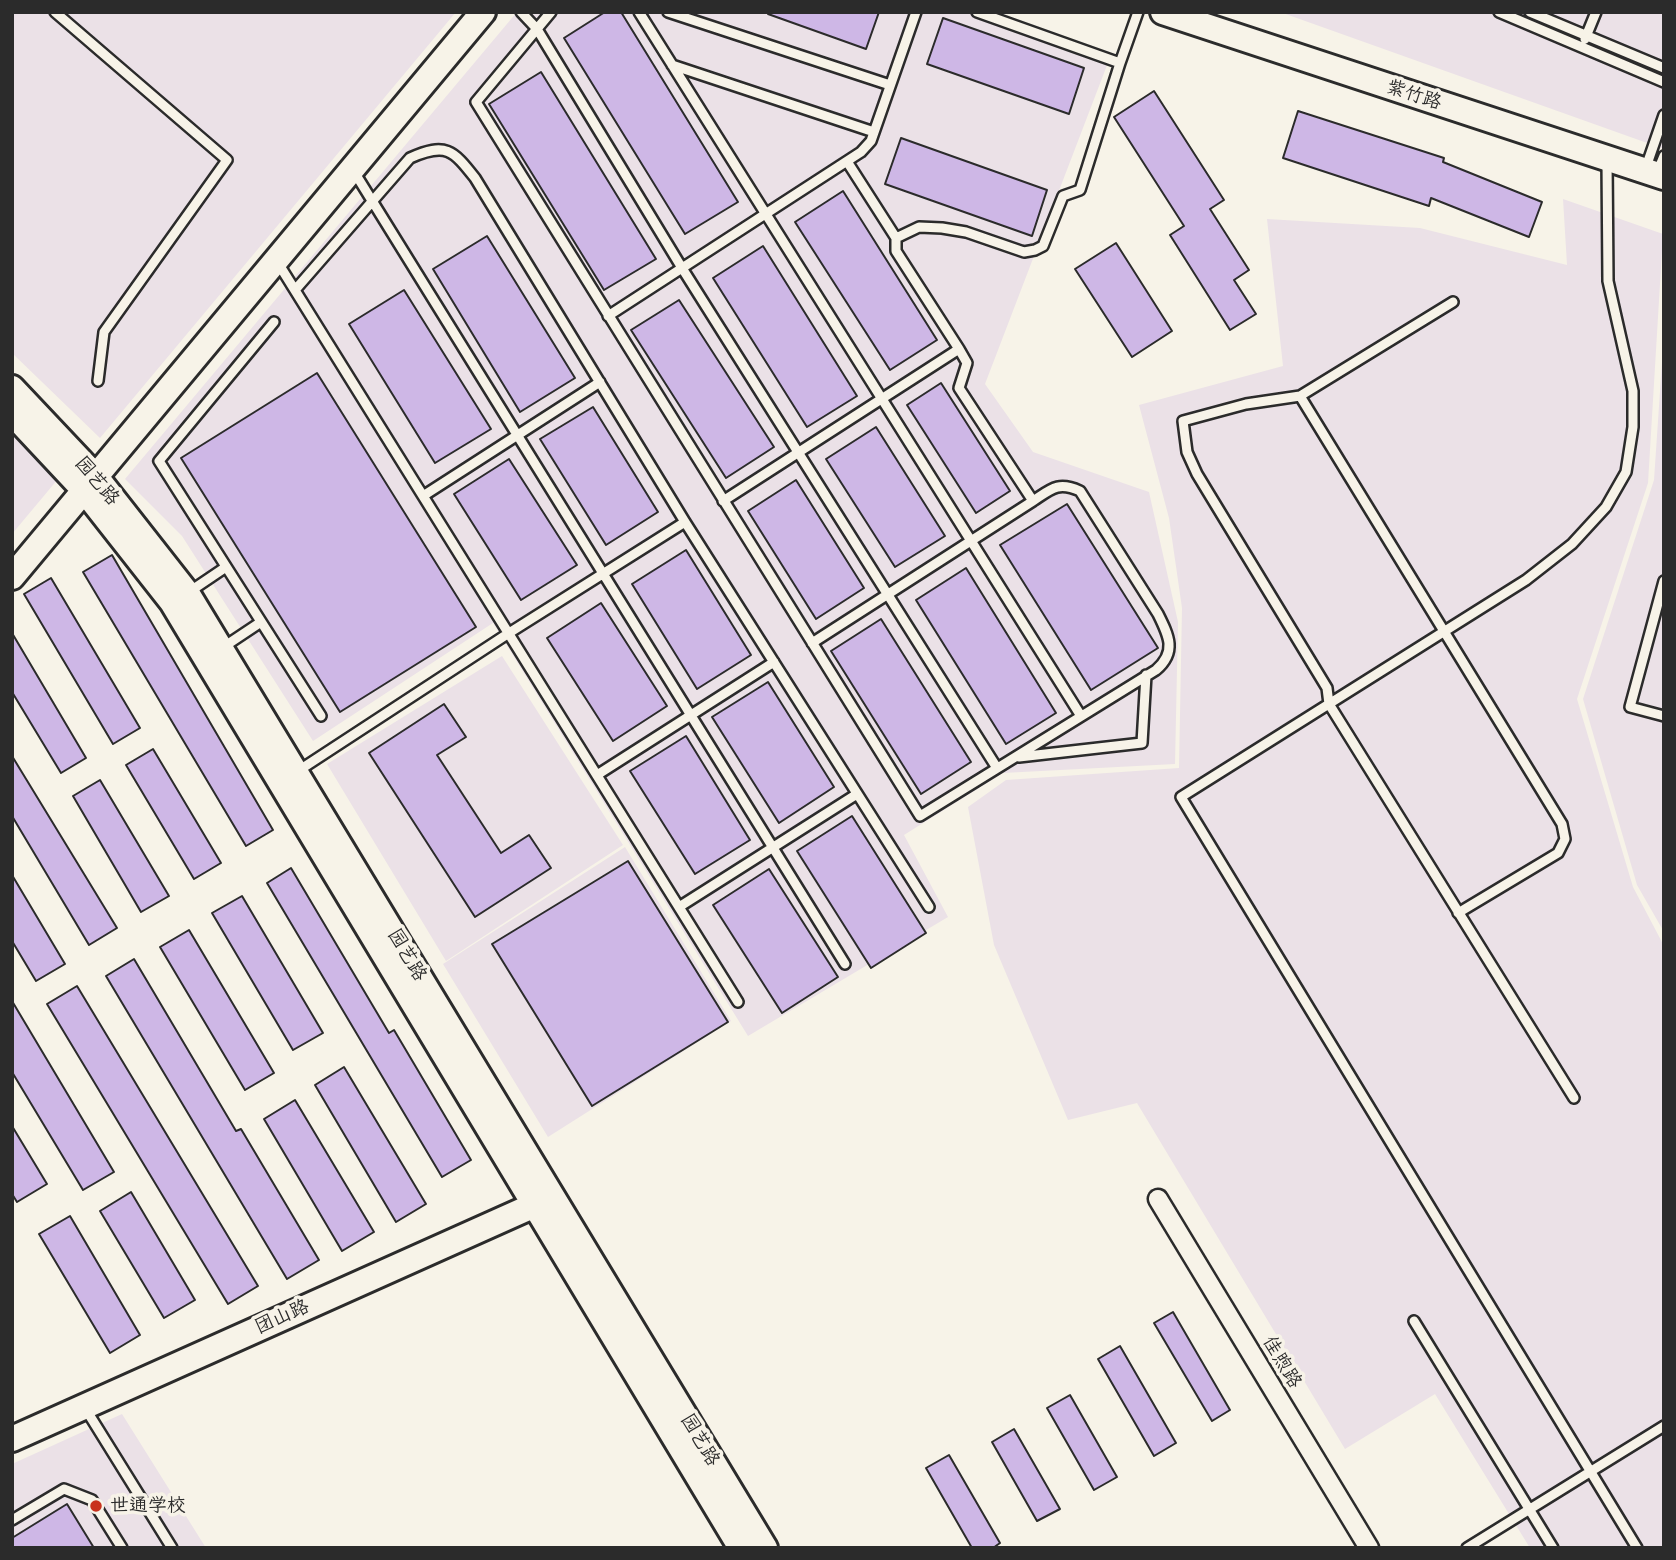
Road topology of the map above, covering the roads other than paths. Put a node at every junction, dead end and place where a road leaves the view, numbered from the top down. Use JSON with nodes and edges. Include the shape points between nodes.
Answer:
{"nodes":[{"id":1,"x":55,"y":12,"type":"edge"},
{"id":2,"x":482,"y":12,"type":"edge"},
{"id":3,"x":522,"y":12,"type":"edge"},
{"id":4,"x":551,"y":12,"type":"edge"},
{"id":5,"x":639,"y":12,"type":"edge"},
{"id":6,"x":668,"y":12,"type":"edge"},
{"id":7,"x":916,"y":12,"type":"edge"},
{"id":8,"x":977,"y":12,"type":"edge"},
{"id":9,"x":1138,"y":12,"type":"edge"},
{"id":10,"x":1499,"y":12,"type":"edge"},
{"id":11,"x":1530,"y":12,"type":"edge"},
{"id":12,"x":1596,"y":12,"type":"edge"},
{"id":13,"x":1174,"y":14,"type":"edge"},
{"id":14,"x":537,"y":29,"type":"junction"},
{"id":15,"x":1586,"y":36,"type":"junction"},
{"id":16,"x":1581,"y":47,"type":"junction"},
{"id":17,"x":1120,"y":63,"type":"junction"},
{"id":18,"x":672,"y":65,"type":"junction"},
{"id":19,"x":1664,"y":68,"type":"edge"},
{"id":20,"x":1664,"y":82,"type":"edge"},
{"id":21,"x":890,"y":85,"type":"junction"},
{"id":22,"x":1664,"y":115,"type":"edge"},
{"id":23,"x":874,"y":132,"type":"junction"},
{"id":24,"x":1607,"y":158,"type":"junction"},
{"id":25,"x":848,"y":163,"type":"junction"},
{"id":26,"x":352,"y":169,"type":"junction"},
{"id":27,"x":1657,"y":170,"type":"edge"},
{"id":28,"x":373,"y":202,"type":"junction"},
{"id":29,"x":765,"y":215,"type":"junction"},
{"id":30,"x":896,"y":239,"type":"junction"},
{"id":31,"x":276,"y":260,"type":"junction"},
{"id":32,"x":682,"y":268,"type":"junction"},
{"id":33,"x":295,"y":290,"type":"junction"},
{"id":34,"x":1453,"y":302,"type":"dead end"},
{"id":35,"x":608,"y":316,"type":"junction"},
{"id":36,"x":274,"y":323,"type":"dead end"},
{"id":37,"x":959,"y":349,"type":"junction"},
{"id":38,"x":98,"y":381,"type":"dead end"},
{"id":39,"x":600,"y":382,"type":"junction"},
{"id":40,"x":12,"y":388,"type":"edge"},
{"id":41,"x":1300,"y":396,"type":"junction"},
{"id":42,"x":881,"y":399,"type":"junction"},
{"id":43,"x":12,"y":413,"type":"edge"},
{"id":44,"x":517,"y":436,"type":"junction"},
{"id":45,"x":798,"y":453,"type":"junction"},
{"id":46,"x":90,"y":483,"type":"junction"},
{"id":47,"x":423,"y":496,"type":"junction"},
{"id":48,"x":723,"y":501,"type":"junction"},
{"id":49,"x":1032,"y":501,"type":"junction"},
{"id":50,"x":685,"y":522,"type":"junction"},
{"id":51,"x":971,"y":542,"type":"junction"},
{"id":52,"x":226,"y":567,"type":"junction"},
{"id":53,"x":602,"y":574,"type":"junction"},
{"id":54,"x":12,"y":577,"type":"edge"},
{"id":55,"x":1664,"y":581,"type":"edge"},
{"id":56,"x":187,"y":593,"type":"junction"},
{"id":57,"x":887,"y":595,"type":"junction"},
{"id":58,"x":261,"y":622,"type":"junction"},
{"id":59,"x":1445,"y":631,"type":"junction"},
{"id":60,"x":509,"y":633,"type":"junction"},
{"id":61,"x":812,"y":643,"type":"junction"},
{"id":62,"x":222,"y":648,"type":"junction"},
{"id":63,"x":774,"y":662,"type":"junction"},
{"id":64,"x":1146,"y":675,"type":"junction"},
{"id":65,"x":1329,"y":704,"type":"junction"},
{"id":66,"x":321,"y":716,"type":"dead end"},
{"id":67,"x":690,"y":716,"type":"junction"},
{"id":68,"x":1081,"y":716,"type":"junction"},
{"id":69,"x":1664,"y":716,"type":"edge"},
{"id":70,"x":1013,"y":758,"type":"junction"},
{"id":71,"x":997,"y":768,"type":"junction"},
{"id":72,"x":297,"y":772,"type":"junction"},
{"id":73,"x":597,"y":775,"type":"junction"},
{"id":74,"x":857,"y":794,"type":"junction"},
{"id":75,"x":773,"y":848,"type":"junction"},
{"id":76,"x":679,"y":906,"type":"junction"},
{"id":77,"x":929,"y":907,"type":"dead end"},
{"id":78,"x":1458,"y":913,"type":"junction"},
{"id":79,"x":845,"y":964,"type":"dead end"},
{"id":80,"x":738,"y":1002,"type":"dead end"},
{"id":81,"x":1574,"y":1098,"type":"dead end"},
{"id":82,"x":1158,"y":1199,"type":"dead end"},
{"id":83,"x":543,"y":1200,"type":"junction"},
{"id":84,"x":1414,"y":1321,"type":"dead end"},
{"id":85,"x":84,"y":1406,"type":"junction"},
{"id":86,"x":1664,"y":1426,"type":"edge"},
{"id":87,"x":12,"y":1439,"type":"edge"},
{"id":88,"x":1590,"y":1470,"type":"junction"},
{"id":89,"x":1529,"y":1509,"type":"junction"},
{"id":90,"x":12,"y":1520,"type":"edge"},
{"id":91,"x":122,"y":1548,"type":"edge"},
{"id":92,"x":173,"y":1548,"type":"edge"},
{"id":93,"x":741,"y":1548,"type":"edge"},
{"id":94,"x":765,"y":1548,"type":"edge"},
{"id":95,"x":1370,"y":1548,"type":"edge"},
{"id":96,"x":1467,"y":1548,"type":"edge"},
{"id":97,"x":1553,"y":1548,"type":"edge"},
{"id":98,"x":1637,"y":1548,"type":"edge"}],
"edges":[{"from":1,"to":38,"type":"lane","via":[[227,160],[104,332]]},
{"from":2,"to":26,"type":"street"},
{"from":3,"to":14,"type":"lane"},
{"from":4,"to":14,"type":"lane"},
{"from":5,"to":18,"type":"lane"},
{"from":6,"to":21,"type":"lane"},
{"from":7,"to":21,"type":"lane"},
{"from":8,"to":17,"type":"lane"},
{"from":9,"to":17,"type":"lane"},
{"from":10,"to":16,"type":"lane"},
{"from":11,"to":15,"type":"lane"},
{"from":12,"to":15,"type":"lane"},
{"from":13,"to":24,"type":"street","name":"紫竹路"},
{"from":14,"to":32,"type":"lane"},
{"from":14,"to":35,"type":"lane","via":[[476,102]]},
{"from":15,"to":16,"type":"lane"},
{"from":15,"to":19,"type":"lane"},
{"from":16,"to":20,"type":"lane"},
{"from":17,"to":30,"type":"lane","via":[[1080,190],[1063,195],[1043,246],[1024,252],[942,228],[919,227]]},
{"from":18,"to":23,"type":"lane"},
{"from":18,"to":29,"type":"lane"},
{"from":21,"to":23,"type":"lane"},
{"from":22,"to":27,"type":"lane"},
{"from":23,"to":25,"type":"lane"},
{"from":24,"to":27,"type":"street","name":"紫竹路"},
{"from":24,"to":59,"type":"lane","via":[[1608,281],[1633,391],[1626,472],[1606,507],[1572,544],[1526,580]]},
{"from":25,"to":29,"type":"lane"},
{"from":25,"to":30,"type":"lane"},
{"from":26,"to":28,"type":"lane"},
{"from":26,"to":31,"type":"street"},
{"from":28,"to":33,"type":"lane"},
{"from":28,"to":39,"type":"lane","via":[[410,158],[445,149],[460,159]]},
{"from":28,"to":44,"type":"lane"},
{"from":29,"to":32,"type":"lane"},
{"from":29,"to":42,"type":"lane"},
{"from":30,"to":37,"type":"lane","via":[[896,251]]},
{"from":31,"to":33,"type":"lane"},
{"from":31,"to":46,"type":"street"},
{"from":32,"to":35,"type":"lane"},
{"from":32,"to":45,"type":"lane"},
{"from":33,"to":47,"type":"lane"},
{"from":34,"to":41,"type":"lane"},
{"from":35,"to":48,"type":"lane"},
{"from":36,"to":52,"type":"lane","via":[[159,461]]},
{"from":37,"to":42,"type":"lane"},
{"from":37,"to":49,"type":"lane","via":[[967,363],[959,388]]},
{"from":39,"to":44,"type":"lane"},
{"from":39,"to":50,"type":"lane"},
{"from":40,"to":46,"type":"street","name":"园艺路"},
{"from":41,"to":59,"type":"lane"},
{"from":41,"to":65,"type":"lane","via":[[1183,421],[1186,452],[1197,474],[1327,688]]},
{"from":42,"to":45,"type":"lane"},
{"from":42,"to":51,"type":"lane"},
{"from":43,"to":46,"type":"street","name":"园艺路"},
{"from":44,"to":47,"type":"lane"},
{"from":44,"to":53,"type":"lane"},
{"from":45,"to":48,"type":"lane"},
{"from":45,"to":57,"type":"lane"},
{"from":46,"to":54,"type":"street"},
{"from":46,"to":56,"type":"street","name":"园艺路"},
{"from":46,"to":83,"type":"street","name":"园艺路","via":[[172,602]]},
{"from":47,"to":60,"type":"lane"},
{"from":48,"to":61,"type":"lane"},
{"from":49,"to":51,"type":"lane"},
{"from":49,"to":64,"type":"lane","via":[[1056,486],[1080,491],[1167,631],[1166,661]]},
{"from":50,"to":53,"type":"lane"},
{"from":50,"to":63,"type":"lane"},
{"from":51,"to":57,"type":"lane"},
{"from":51,"to":68,"type":"lane"},
{"from":52,"to":56,"type":"lane"},
{"from":52,"to":58,"type":"lane"},
{"from":53,"to":60,"type":"lane"},
{"from":53,"to":67,"type":"lane"},
{"from":55,"to":69,"type":"lane","via":[[1630,706]]},
{"from":56,"to":62,"type":"street","name":"园艺路"},
{"from":57,"to":61,"type":"lane"},
{"from":57,"to":71,"type":"lane"},
{"from":58,"to":62,"type":"lane"},
{"from":58,"to":66,"type":"lane"},
{"from":59,"to":65,"type":"lane"},
{"from":59,"to":78,"type":"lane","via":[[1562,824],[1565,839],[1558,853]]},
{"from":60,"to":72,"type":"lane"},
{"from":60,"to":73,"type":"lane"},
{"from":61,"to":71,"type":"lane","via":[[920,816]]},
{"from":62,"to":72,"type":"street","name":"园艺路"},
{"from":63,"to":67,"type":"lane"},
{"from":63,"to":74,"type":"lane"},
{"from":64,"to":68,"type":"lane"},
{"from":64,"to":70,"type":"lane","via":[[1142,743]]},
{"from":65,"to":78,"type":"lane"},
{"from":65,"to":88,"type":"lane","via":[[1181,797]]},
{"from":67,"to":73,"type":"lane"},
{"from":67,"to":75,"type":"lane"},
{"from":68,"to":70,"type":"lane"},
{"from":70,"to":71,"type":"lane"},
{"from":72,"to":83,"type":"street","name":"园艺路"},
{"from":73,"to":76,"type":"lane"},
{"from":74,"to":75,"type":"lane"},
{"from":74,"to":77,"type":"lane"},
{"from":75,"to":76,"type":"lane"},
{"from":75,"to":79,"type":"lane"},
{"from":76,"to":80,"type":"lane"},
{"from":78,"to":81,"type":"lane"},
{"from":82,"to":95,"type":"street","name":"佳煦路"},
{"from":83,"to":85,"type":"street","name":"团山路"},
{"from":83,"to":93,"type":"street","name":"园艺路"},
{"from":83,"to":94,"type":"street","name":"园艺路"},
{"from":84,"to":89,"type":"lane"},
{"from":85,"to":87,"type":"street","name":"团山路"},
{"from":85,"to":92,"type":"lane"},
{"from":86,"to":88,"type":"lane"},
{"from":88,"to":89,"type":"lane"},
{"from":88,"to":98,"type":"lane"},
{"from":89,"to":96,"type":"lane"},
{"from":89,"to":97,"type":"lane"},
{"from":90,"to":91,"type":"lane","via":[[64,1489],[92,1500]]}]}
